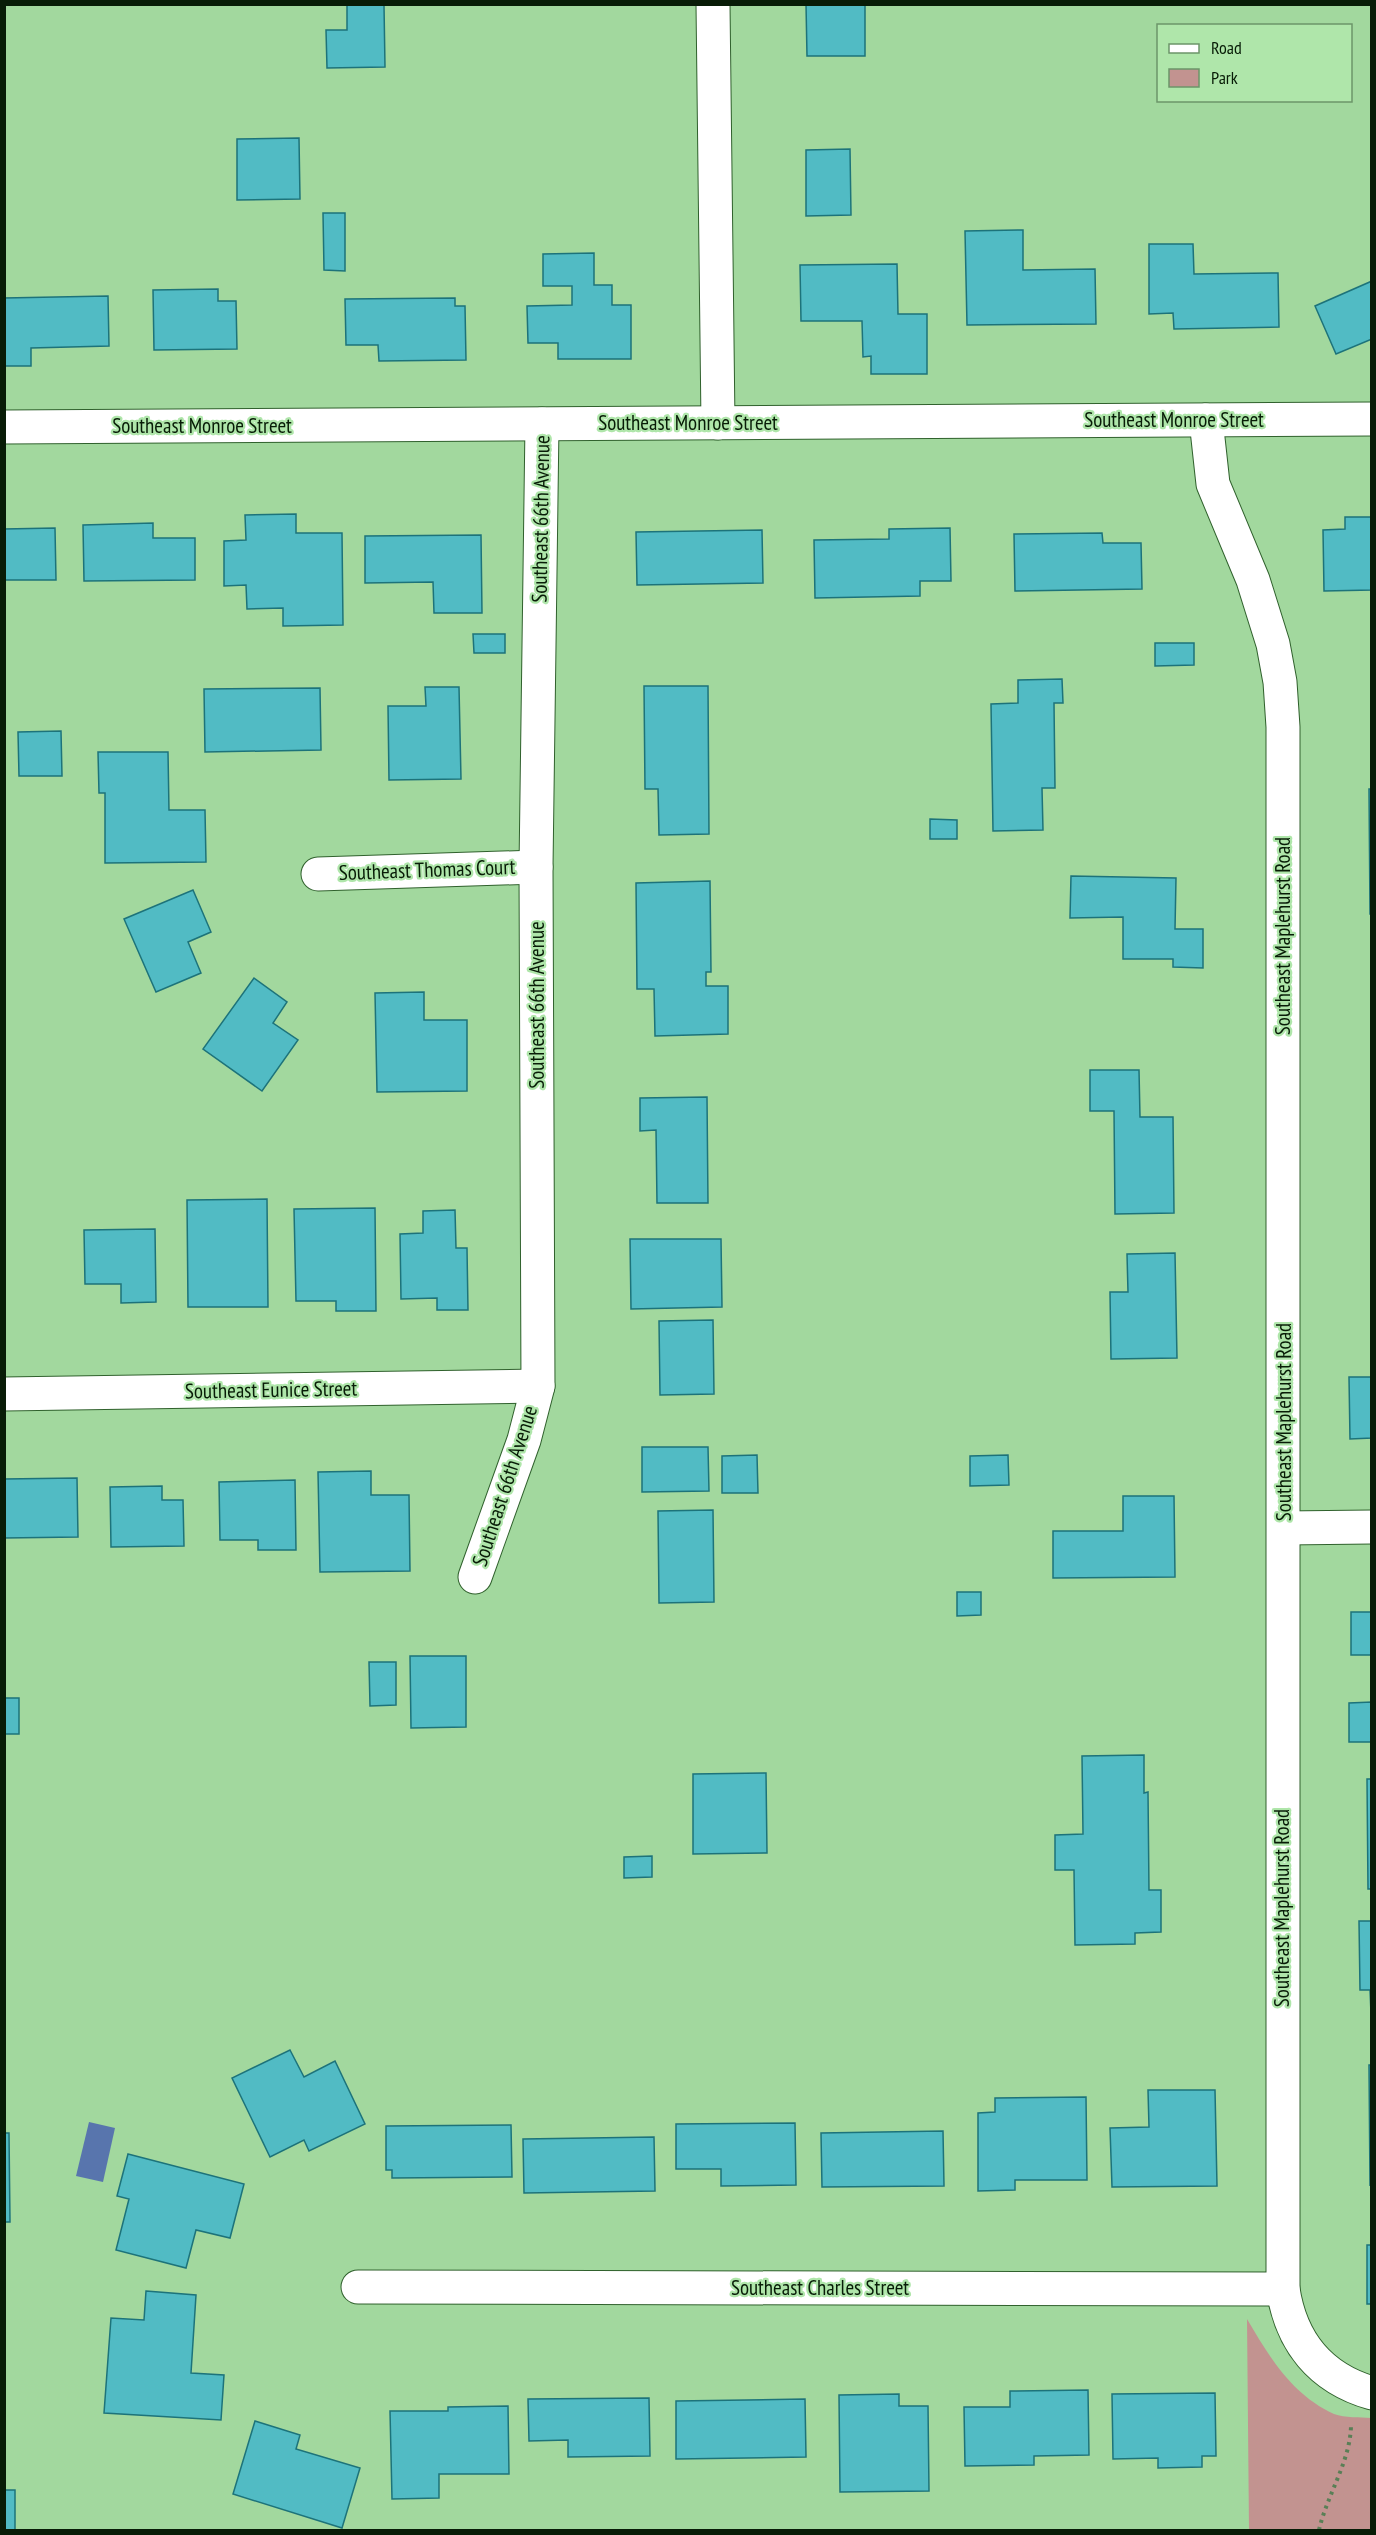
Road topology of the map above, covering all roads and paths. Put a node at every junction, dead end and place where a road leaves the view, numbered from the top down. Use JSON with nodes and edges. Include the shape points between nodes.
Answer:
{"nodes":[{"id":1,"x":712,"y":4,"type":"edge"},
{"id":2,"x":1371,"y":419,"type":"edge"},
{"id":3,"x":1206,"y":420,"type":"junction"},
{"id":4,"x":718,"y":423,"type":"junction"},
{"id":5,"x":542,"y":424,"type":"junction"},
{"id":6,"x":4,"y":427,"type":"edge"},
{"id":7,"x":536,"y":867,"type":"junction"},
{"id":8,"x":318,"y":874,"type":"dead end"},
{"id":9,"x":538,"y":1386,"type":"junction"},
{"id":10,"x":4,"y":1394,"type":"edge"},
{"id":11,"x":1371,"y":1527,"type":"edge"},
{"id":12,"x":1284,"y":1528,"type":"junction"},
{"id":13,"x":475,"y":1576,"type":"dead end"},
{"id":14,"x":358,"y":2287,"type":"dead end"},
{"id":15,"x":1283,"y":2289,"type":"junction"},
{"id":16,"x":1361,"y":2390,"type":"edge"},
{"id":17,"x":1319,"y":2530,"type":"edge"}],
"edges":[{"from":1,"to":4,"type":"street"},
{"from":2,"to":3,"type":"street","name":"Southeast Monroe Street"},
{"from":3,"to":4,"type":"street","name":"Southeast Monroe Street"},
{"from":3,"to":12,"type":"street","name":"Southeast Maplehurst Road","via":[[1213,484],[1253,580],[1280,682]]},
{"from":4,"to":5,"type":"street","name":"Southeast Monroe Street"},
{"from":5,"to":6,"type":"street","name":"Southeast Monroe Street"},
{"from":5,"to":7,"type":"street","name":"Southeast 66th Avenue"},
{"from":7,"to":8,"type":"street","name":"Southeast Thomas Court"},
{"from":7,"to":9,"type":"street","name":"Southeast 66th Avenue"},
{"from":9,"to":10,"type":"street","name":"Southeast Eunice Street"},
{"from":9,"to":13,"type":"street","name":"Southeast 66th Avenue","via":[[524,1440]]},
{"from":11,"to":12,"type":"street"},
{"from":12,"to":15,"type":"street","name":"Southeast Maplehurst Road"},
{"from":14,"to":15,"type":"street","name":"Southeast Charles Street"},
{"from":15,"to":16,"type":"street","name":"Southeast Maplehurst Road","via":[[1286,2313],[1313,2359],[1330,2375]]},
{"from":16,"to":17,"type":"path","via":[[1350,2441]]}]}
